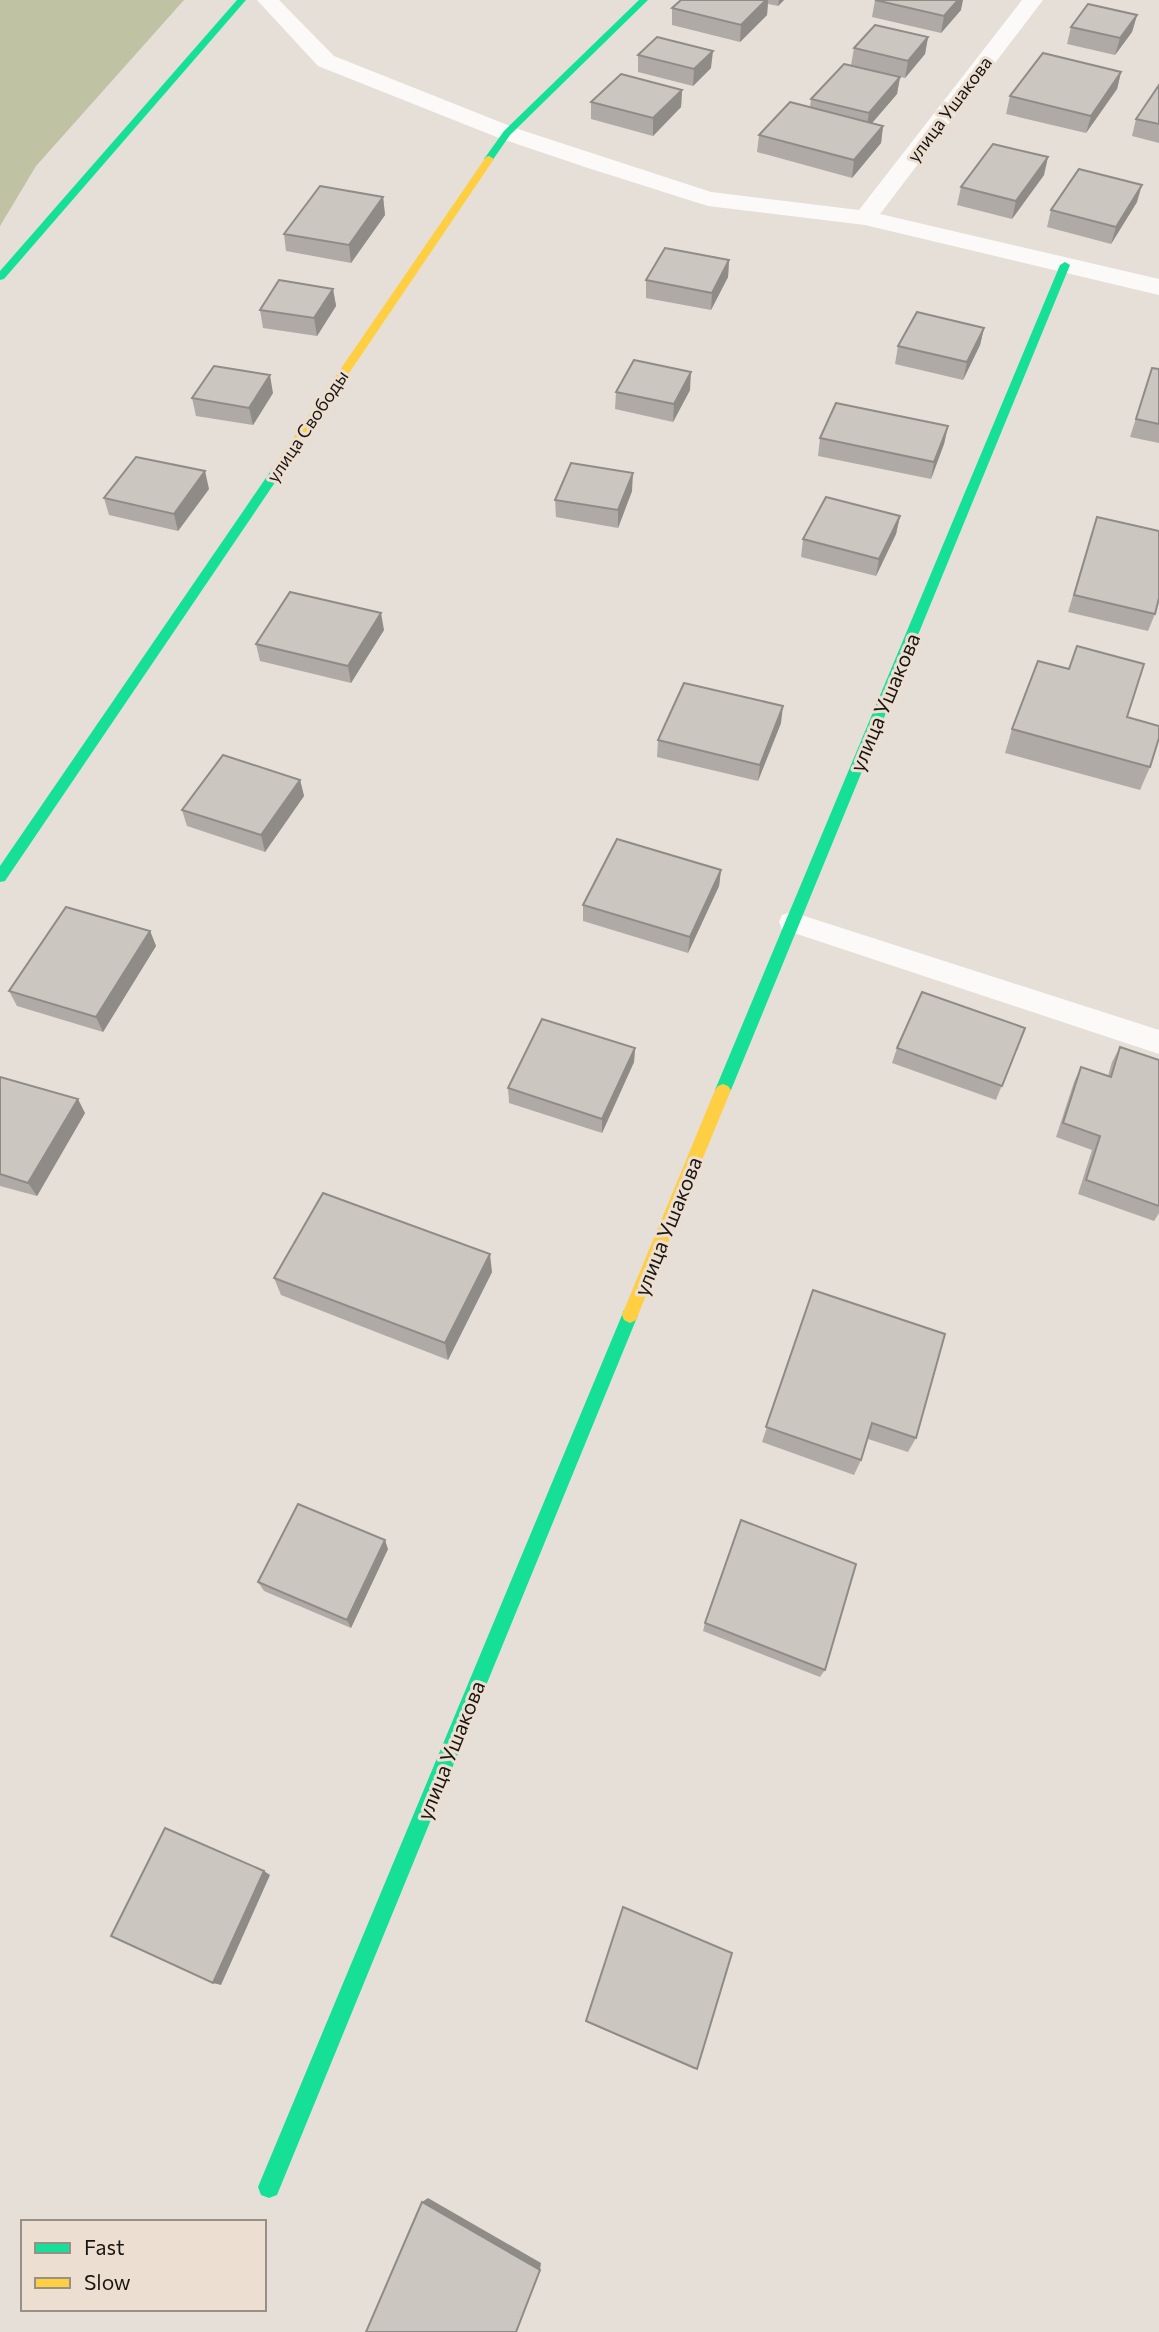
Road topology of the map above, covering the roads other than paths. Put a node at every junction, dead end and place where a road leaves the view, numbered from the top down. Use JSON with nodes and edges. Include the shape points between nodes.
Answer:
{"nodes":[{"id":1,"x":242,"y":0,"type":"edge"},
{"id":2,"x":267,"y":0,"type":"edge"},
{"id":3,"x":644,"y":0,"type":"edge"},
{"id":4,"x":1033,"y":0,"type":"edge"},
{"id":5,"x":507,"y":133,"type":"junction"},
{"id":6,"x":865,"y":218,"type":"junction"},
{"id":7,"x":1065,"y":265,"type":"junction"},
{"id":8,"x":0,"y":277,"type":"edge"},
{"id":9,"x":1159,"y":287,"type":"edge"},
{"id":10,"x":0,"y":877,"type":"edge"},
{"id":11,"x":792,"y":922,"type":"junction"},
{"id":12,"x":1159,"y":1042,"type":"edge"},
{"id":13,"x":269,"y":2187,"type":"dead end"}],
"edges":[{"from":1,"to":8,"type":"street"},
{"from":2,"to":5,"type":"street","via":[[326,61]]},
{"from":3,"to":5,"type":"street","name":"улица Свободы"},
{"from":4,"to":6,"type":"street","name":"улица Ушакова"},
{"from":5,"to":6,"type":"street","via":[[708,199]]},
{"from":5,"to":10,"type":"street","name":"улица Свободы"},
{"from":6,"to":7,"type":"street"},
{"from":7,"to":9,"type":"street"},
{"from":7,"to":11,"type":"street","name":"улица Ушакова"},
{"from":11,"to":12,"type":"lane"},
{"from":11,"to":13,"type":"street","name":"улица Ушакова"}]}
